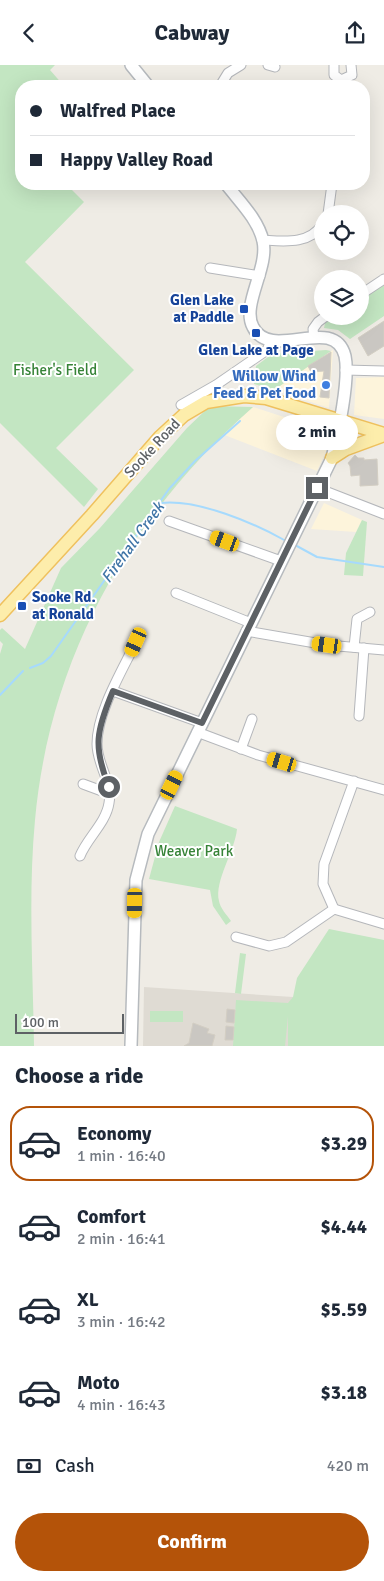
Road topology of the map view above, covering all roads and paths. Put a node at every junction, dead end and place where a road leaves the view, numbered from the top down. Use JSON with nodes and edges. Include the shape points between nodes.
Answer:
{"nodes":[{"id":1,"x":131,"y":65,"type":"edge"},
{"id":2,"x":240,"y":65,"type":"edge"},
{"id":3,"x":334,"y":65,"type":"edge"},
{"id":4,"x":351,"y":65,"type":"edge"},
{"id":5,"x":143,"y":80,"type":"edge"},
{"id":6,"x":224,"y":80,"type":"edge"},
{"id":7,"x":338,"y":80,"type":"edge"},
{"id":8,"x":345,"y":80,"type":"edge"},
{"id":9,"x":231,"y":190,"type":"edge"},
{"id":10,"x":331,"y":190,"type":"edge"},
{"id":11,"x":329,"y":205,"type":"edge"},
{"id":12,"x":314,"y":231,"type":"edge"},
{"id":13,"x":262,"y":240,"type":"junction"},
{"id":14,"x":210,"y":268,"type":"dead end"},
{"id":15,"x":260,"y":276,"type":"junction"},
{"id":16,"x":384,"y":279,"type":"edge"},
{"id":17,"x":369,"y":289,"type":"edge"},
{"id":18,"x":316,"y":325,"type":"edge"},
{"id":19,"x":314,"y":338,"type":"junction"},
{"id":20,"x":271,"y":341,"type":"junction"},
{"id":21,"x":345,"y":369,"type":"junction"},
{"id":22,"x":384,"y":371,"type":"edge"},
{"id":23,"x":181,"y":405,"type":"dead end"},
{"id":24,"x":341,"y":422,"type":"junction"},
{"id":25,"x":384,"y":434,"type":"edge"},
{"id":26,"x":332,"y":458,"type":"junction"},
{"id":27,"x":317,"y":488,"type":"junction"},
{"id":28,"x":384,"y":514,"type":"edge"},
{"id":29,"x":169,"y":521,"type":"dead end"},
{"id":30,"x":281,"y":561,"type":"junction"},
{"id":31,"x":176,"y":593,"type":"dead end"},
{"id":32,"x":3,"y":607,"type":"edge"},
{"id":33,"x":370,"y":612,"type":"dead end"},
{"id":34,"x":249,"y":627,"type":"junction"},
{"id":35,"x":136,"y":642,"type":"dead end"},
{"id":36,"x":354,"y":647,"type":"junction"},
{"id":37,"x":364,"y":648,"type":"junction"},
{"id":38,"x":384,"y":650,"type":"edge"},
{"id":39,"x":113,"y":691,"type":"junction"},
{"id":40,"x":359,"y":716,"type":"dead end"},
{"id":41,"x":252,"y":719,"type":"dead end"},
{"id":42,"x":199,"y":728,"type":"junction"},
{"id":43,"x":241,"y":749,"type":"junction"},
{"id":44,"x":354,"y":781,"type":"junction"},
{"id":45,"x":82,"y":784,"type":"dead end"},
{"id":46,"x":384,"y":791,"type":"edge"},
{"id":47,"x":110,"y":794,"type":"junction"},
{"id":48,"x":80,"y":856,"type":"dead end"},
{"id":49,"x":334,"y":909,"type":"junction"},
{"id":50,"x":384,"y":923,"type":"edge"},
{"id":51,"x":236,"y":937,"type":"dead end"},
{"id":52,"x":131,"y":1046,"type":"edge"}],
"edges":[{"from":1,"to":5,"type":"main road"},
{"from":2,"to":6,"type":"street"},
{"from":3,"to":7,"type":"street","via":[[334,75]]},
{"from":4,"to":8,"type":"street","via":[[352,75]]},
{"from":9,"to":13,"type":"main road","via":[[254,220]]},
{"from":10,"to":11,"type":"street"},
{"from":12,"to":13,"type":"street","via":[[305,238]]},
{"from":13,"to":15,"type":"main road"},
{"from":14,"to":15,"type":"street"},
{"from":15,"to":20,"type":"main road","via":[[250,319],[256,332]]},
{"from":16,"to":17,"type":"street"},
{"from":18,"to":19,"type":"street"},
{"from":19,"to":20,"type":"main road"},
{"from":19,"to":21,"type":"main road","via":[[327,338],[340,346],[345,357]]},
{"from":20,"to":23,"type":"street","via":[[267,350]]},
{"from":21,"to":22,"type":"street"},
{"from":21,"to":24,"type":"main road"},
{"from":24,"to":25,"type":"main road","name":"Sooke Road"},
{"from":24,"to":26,"type":"main road"},
{"from":24,"to":32,"type":"main road","name":"Sooke Road","via":[[266,398],[244,396],[206,402],[184,415],[160,437]]},
{"from":25,"to":26,"type":"main road"},
{"from":26,"to":27,"type":"main road"},
{"from":27,"to":28,"type":"street"},
{"from":27,"to":30,"type":"main road"},
{"from":29,"to":30,"type":"street"},
{"from":30,"to":34,"type":"main road"},
{"from":31,"to":34,"type":"street"},
{"from":33,"to":36,"type":"street","via":[[357,619]]},
{"from":34,"to":36,"type":"street","via":[[304,642]]},
{"from":34,"to":42,"type":"main road"},
{"from":35,"to":39,"type":"street"},
{"from":36,"to":37,"type":"street"},
{"from":37,"to":38,"type":"street"},
{"from":37,"to":40,"type":"street"},
{"from":39,"to":42,"type":"street"},
{"from":39,"to":47,"type":"street","via":[[100,720],[97,745]]},
{"from":41,"to":43,"type":"street"},
{"from":42,"to":43,"type":"street"},
{"from":42,"to":52,"type":"main road","via":[[158,811],[138,868]]},
{"from":43,"to":44,"type":"street"},
{"from":44,"to":46,"type":"street"},
{"from":44,"to":49,"type":"street","via":[[324,864],[324,884]]},
{"from":45,"to":47,"type":"street"},
{"from":47,"to":48,"type":"street","via":[[108,809]]},
{"from":49,"to":50,"type":"street"},
{"from":49,"to":51,"type":"street","via":[[286,941],[269,946]]}]}
